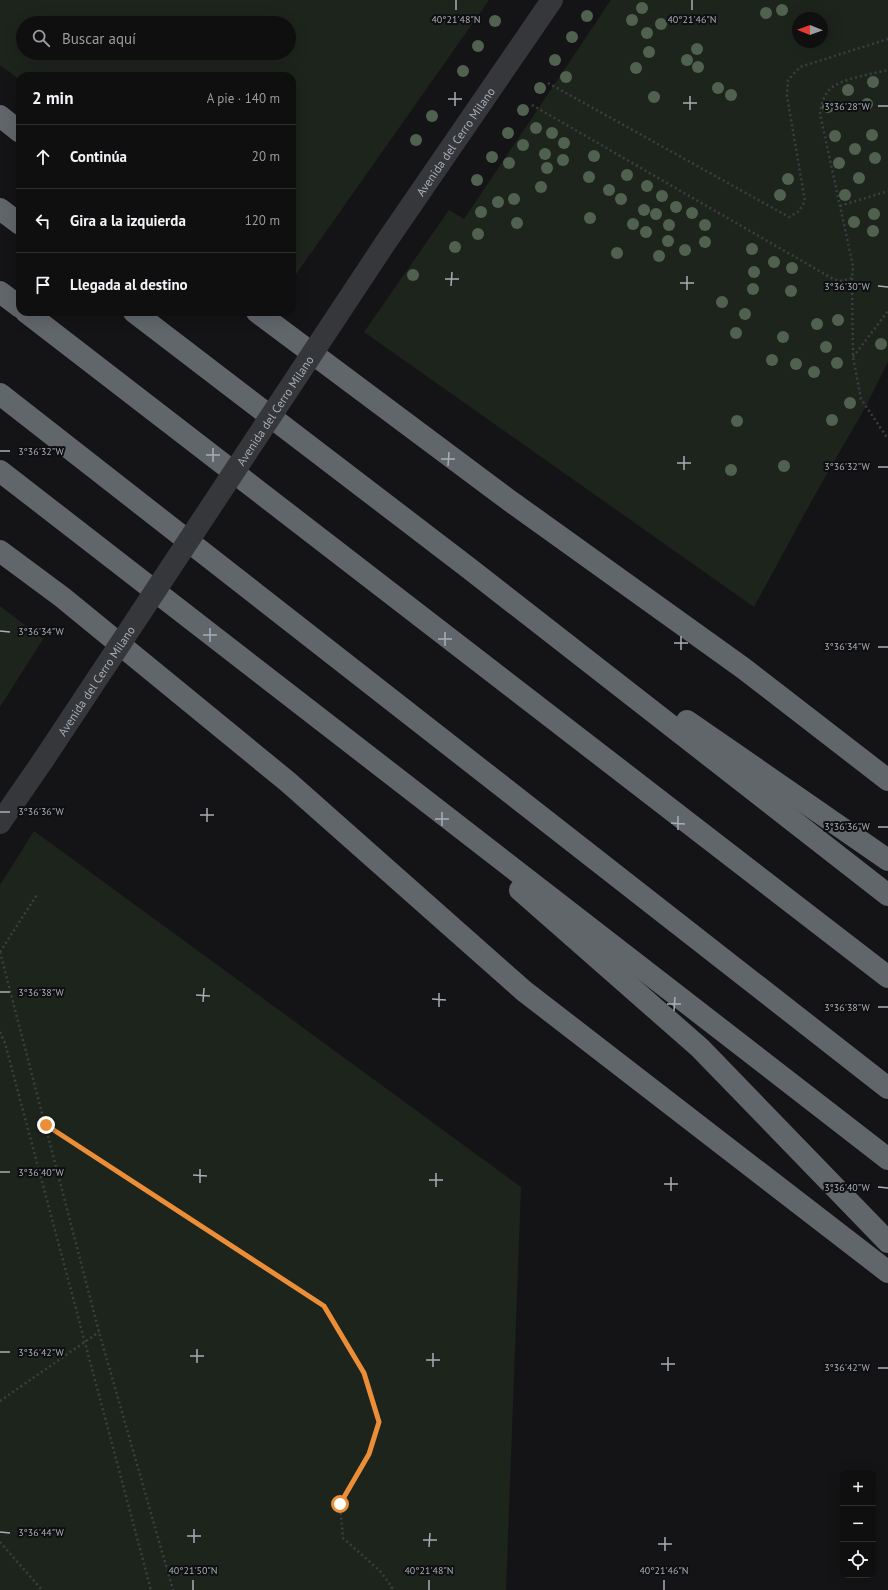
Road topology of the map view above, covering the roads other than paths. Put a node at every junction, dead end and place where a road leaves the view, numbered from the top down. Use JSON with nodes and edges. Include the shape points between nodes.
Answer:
{"nodes":[{"id":1,"x":552,"y":0,"type":"edge"},
{"id":2,"x":0,"y":116,"type":"edge"},
{"id":3,"x":16,"y":129,"type":"edge"},
{"id":4,"x":0,"y":209,"type":"edge"},
{"id":5,"x":16,"y":221,"type":"edge"},
{"id":6,"x":0,"y":292,"type":"edge"},
{"id":7,"x":16,"y":304,"type":"edge"},
{"id":8,"x":31,"y":316,"type":"edge"},
{"id":9,"x":139,"y":316,"type":"edge"},
{"id":10,"x":261,"y":316,"type":"edge"},
{"id":11,"x":0,"y":394,"type":"edge"},
{"id":12,"x":0,"y":471,"type":"edge"},
{"id":13,"x":0,"y":551,"type":"edge"},
{"id":14,"x":470,"y":569,"type":"junction"},
{"id":15,"x":340,"y":733,"type":"junction"},
{"id":16,"x":888,"y":780,"type":"edge"},
{"id":17,"x":0,"y":823,"type":"edge"},
{"id":18,"x":888,"y":860,"type":"edge"},
{"id":19,"x":888,"y":895,"type":"edge"},
{"id":20,"x":888,"y":977,"type":"edge"},
{"id":21,"x":888,"y":1088,"type":"edge"},
{"id":22,"x":888,"y":1159,"type":"edge"},
{"id":23,"x":888,"y":1242,"type":"edge"},
{"id":24,"x":888,"y":1272,"type":"edge"}],
"edges":[{"from":1,"to":17,"type":"street","name":"Avenida del Cerro Milano","bridge":true,"via":[[386,242]]},
{"from":2,"to":3,"type":"highway"},
{"from":4,"to":5,"type":"highway"},
{"from":6,"to":7,"type":"highway"},
{"from":8,"to":20,"type":"highway"},
{"from":9,"to":14,"type":"highway"},
{"from":10,"to":16,"type":"highway","via":[[506,498],[743,668]]},
{"from":11,"to":21,"type":"highway"},
{"from":12,"to":15,"type":"highway"},
{"from":13,"to":24,"type":"highway","via":[[62,597],[288,782],[524,991]]},
{"from":14,"to":18,"type":"highway"},
{"from":14,"to":19,"type":"highway"},
{"from":15,"to":22,"type":"highway"},
{"from":15,"to":23,"type":"highway","via":[[700,1048]]}]}
